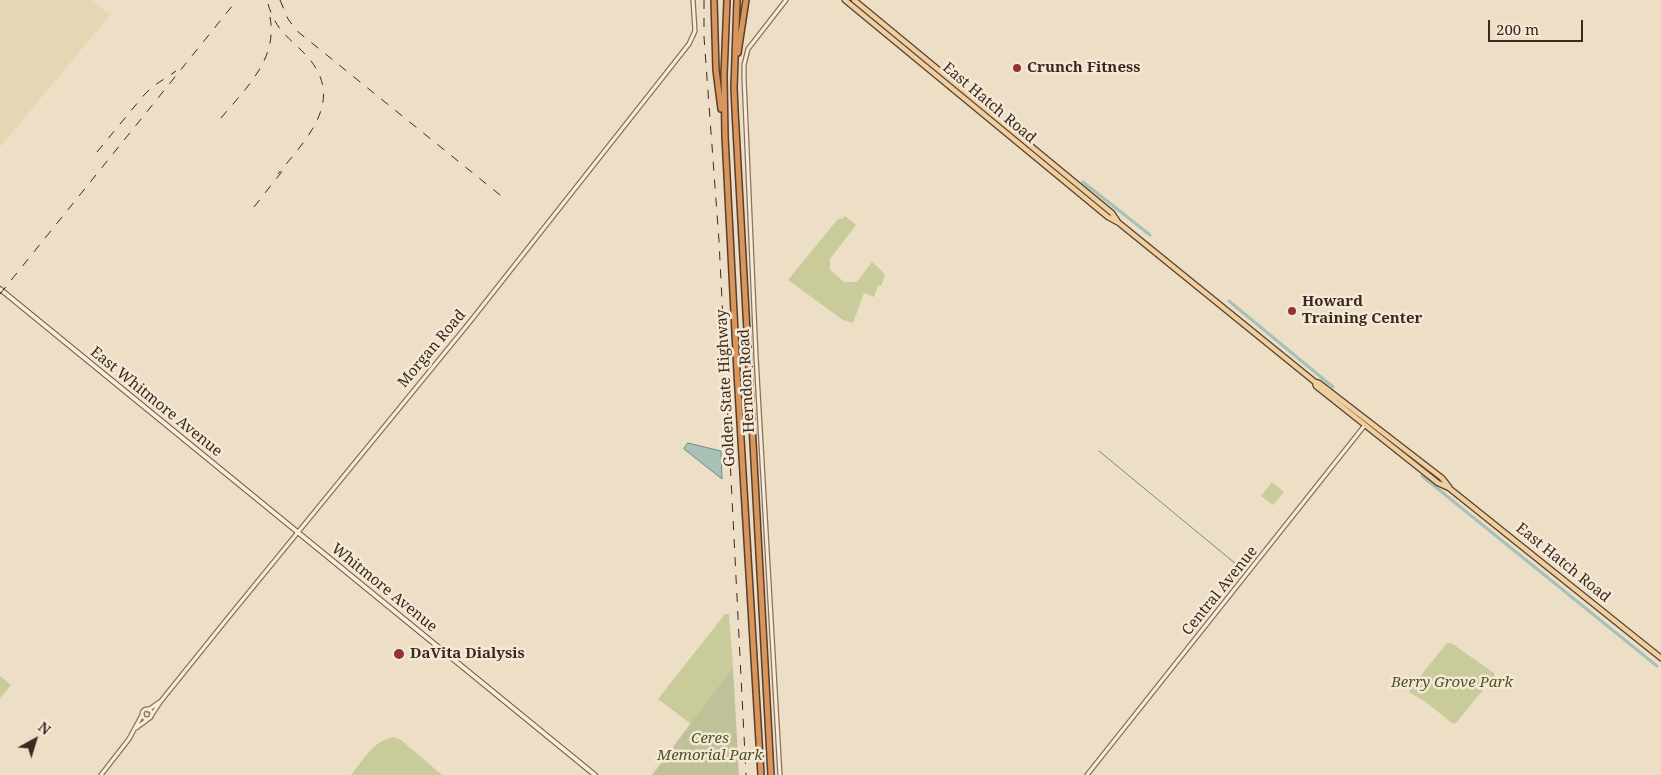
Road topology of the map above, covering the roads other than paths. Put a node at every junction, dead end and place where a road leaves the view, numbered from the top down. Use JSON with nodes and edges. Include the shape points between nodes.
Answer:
{"nodes":[{"id":1,"x":694,"y":0,"type":"edge"},
{"id":2,"x":714,"y":0,"type":"edge"},
{"id":3,"x":725,"y":0,"type":"edge"},
{"id":4,"x":737,"y":0,"type":"edge"},
{"id":5,"x":746,"y":0,"type":"edge"},
{"id":6,"x":786,"y":0,"type":"edge"},
{"id":7,"x":845,"y":0,"type":"edge"},
{"id":8,"x":854,"y":0,"type":"edge"},
{"id":9,"x":735,"y":68,"type":"junction"},
{"id":10,"x":724,"y":136,"type":"junction"},
{"id":11,"x":1119,"y":223,"type":"junction"},
{"id":12,"x":0,"y":288,"type":"edge"},
{"id":13,"x":1367,"y":423,"type":"junction"},
{"id":14,"x":298,"y":533,"type":"junction"},
{"id":15,"x":1661,"y":658,"type":"edge"},
{"id":16,"x":161,"y":701,"type":"junction"},
{"id":17,"x":148,"y":710,"type":"junction"},
{"id":18,"x":142,"y":715,"type":"junction"},
{"id":19,"x":150,"y":718,"type":"junction"},
{"id":20,"x":135,"y":728,"type":"junction"},
{"id":21,"x":101,"y":775,"type":"edge"},
{"id":22,"x":595,"y":775,"type":"edge"},
{"id":23,"x":761,"y":775,"type":"edge"},
{"id":24,"x":771,"y":775,"type":"edge"},
{"id":25,"x":780,"y":775,"type":"edge"},
{"id":26,"x":1087,"y":775,"type":"edge"}],
"edges":[{"from":1,"to":14,"type":"street","name":"Morgan Road","via":[[695,31],[689,44]]},
{"from":2,"to":10,"type":"highway","via":[[716,70]]},
{"from":3,"to":10,"type":"highway","name":"Golden State Highway"},
{"from":4,"to":9,"type":"highway","name":"Golden State Highway"},
{"from":5,"to":9,"type":"highway"},
{"from":6,"to":25,"type":"street","name":"Herndon Road","via":[[748,49],[744,65],[756,356]]},
{"from":7,"to":11,"type":"main road","name":"East Hatch Road"},
{"from":8,"to":11,"type":"main road","name":"East Hatch Road","via":[[1112,213]]},
{"from":9,"to":24,"type":"highway","name":"Golden State Highway"},
{"from":10,"to":23,"type":"highway","name":"Golden State Highway"},
{"from":11,"to":13,"type":"main road","name":"East Hatch Road"},
{"from":12,"to":14,"type":"main road","name":"East Whitmore Avenue"},
{"from":13,"to":15,"type":"main road","name":"East Hatch Road","via":[[1442,478],[1449,488]]},
{"from":13,"to":26,"type":"street","name":"Central Avenue"},
{"from":14,"to":16,"type":"street","name":"Morgan Road"},
{"from":14,"to":22,"type":"main road","name":"Whitmore Avenue"},
{"from":16,"to":17,"type":"street","name":"Morgan Road"},
{"from":16,"to":19,"type":"street","name":"Morgan Road"},
{"from":17,"to":18,"type":"street"},
{"from":17,"to":19,"type":"street"},
{"from":18,"to":19,"type":"street"},
{"from":18,"to":20,"type":"street","name":"Morgan Road"},
{"from":19,"to":20,"type":"street","name":"Morgan Road"},
{"from":20,"to":21,"type":"street","name":"Morgan Road"}]}
